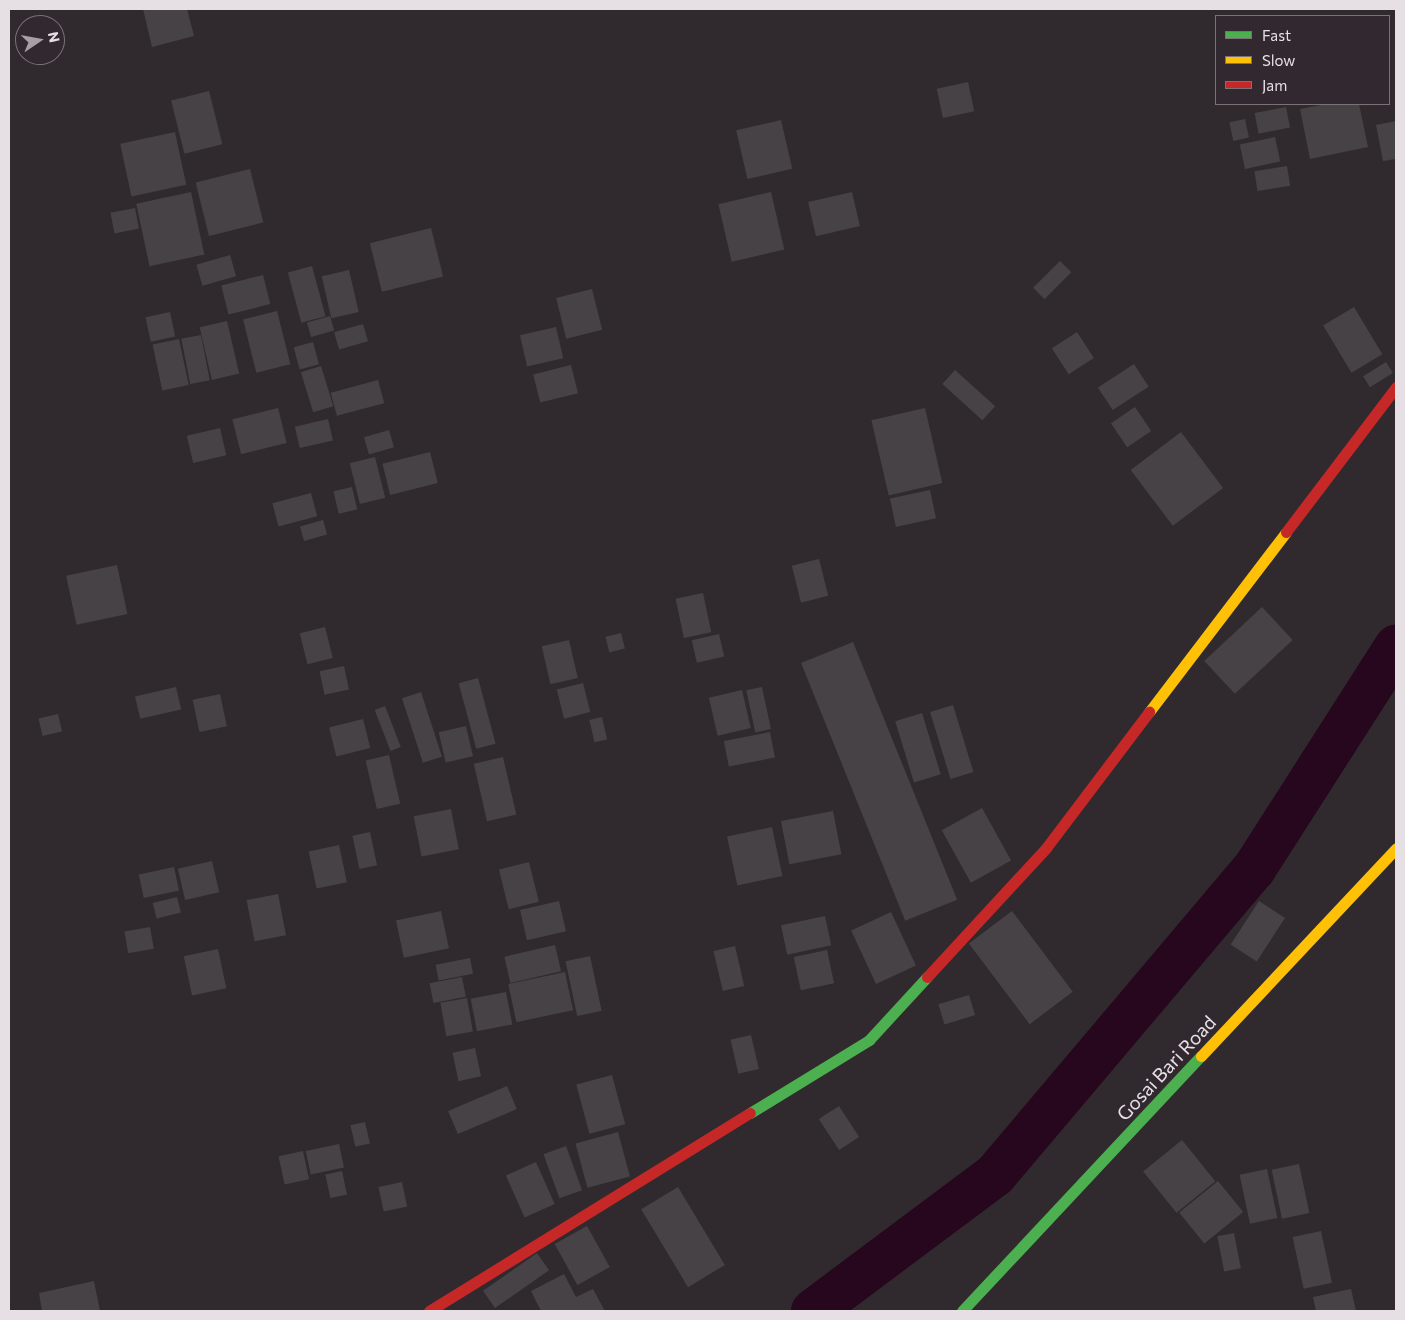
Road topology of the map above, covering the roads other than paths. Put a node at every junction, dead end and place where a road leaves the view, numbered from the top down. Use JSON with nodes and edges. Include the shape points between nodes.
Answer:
{"nodes":[{"id":1,"x":1396,"y":387,"type":"edge"},
{"id":2,"x":1396,"y":848,"type":"edge"},
{"id":3,"x":429,"y":1311,"type":"edge"},
{"id":4,"x":962,"y":1311,"type":"edge"}],
"edges":[{"from":1,"to":3,"type":"street","via":[[1046,848],[869,1040]]},
{"from":2,"to":4,"type":"street","name":"Gosai Bari Road"}]}
